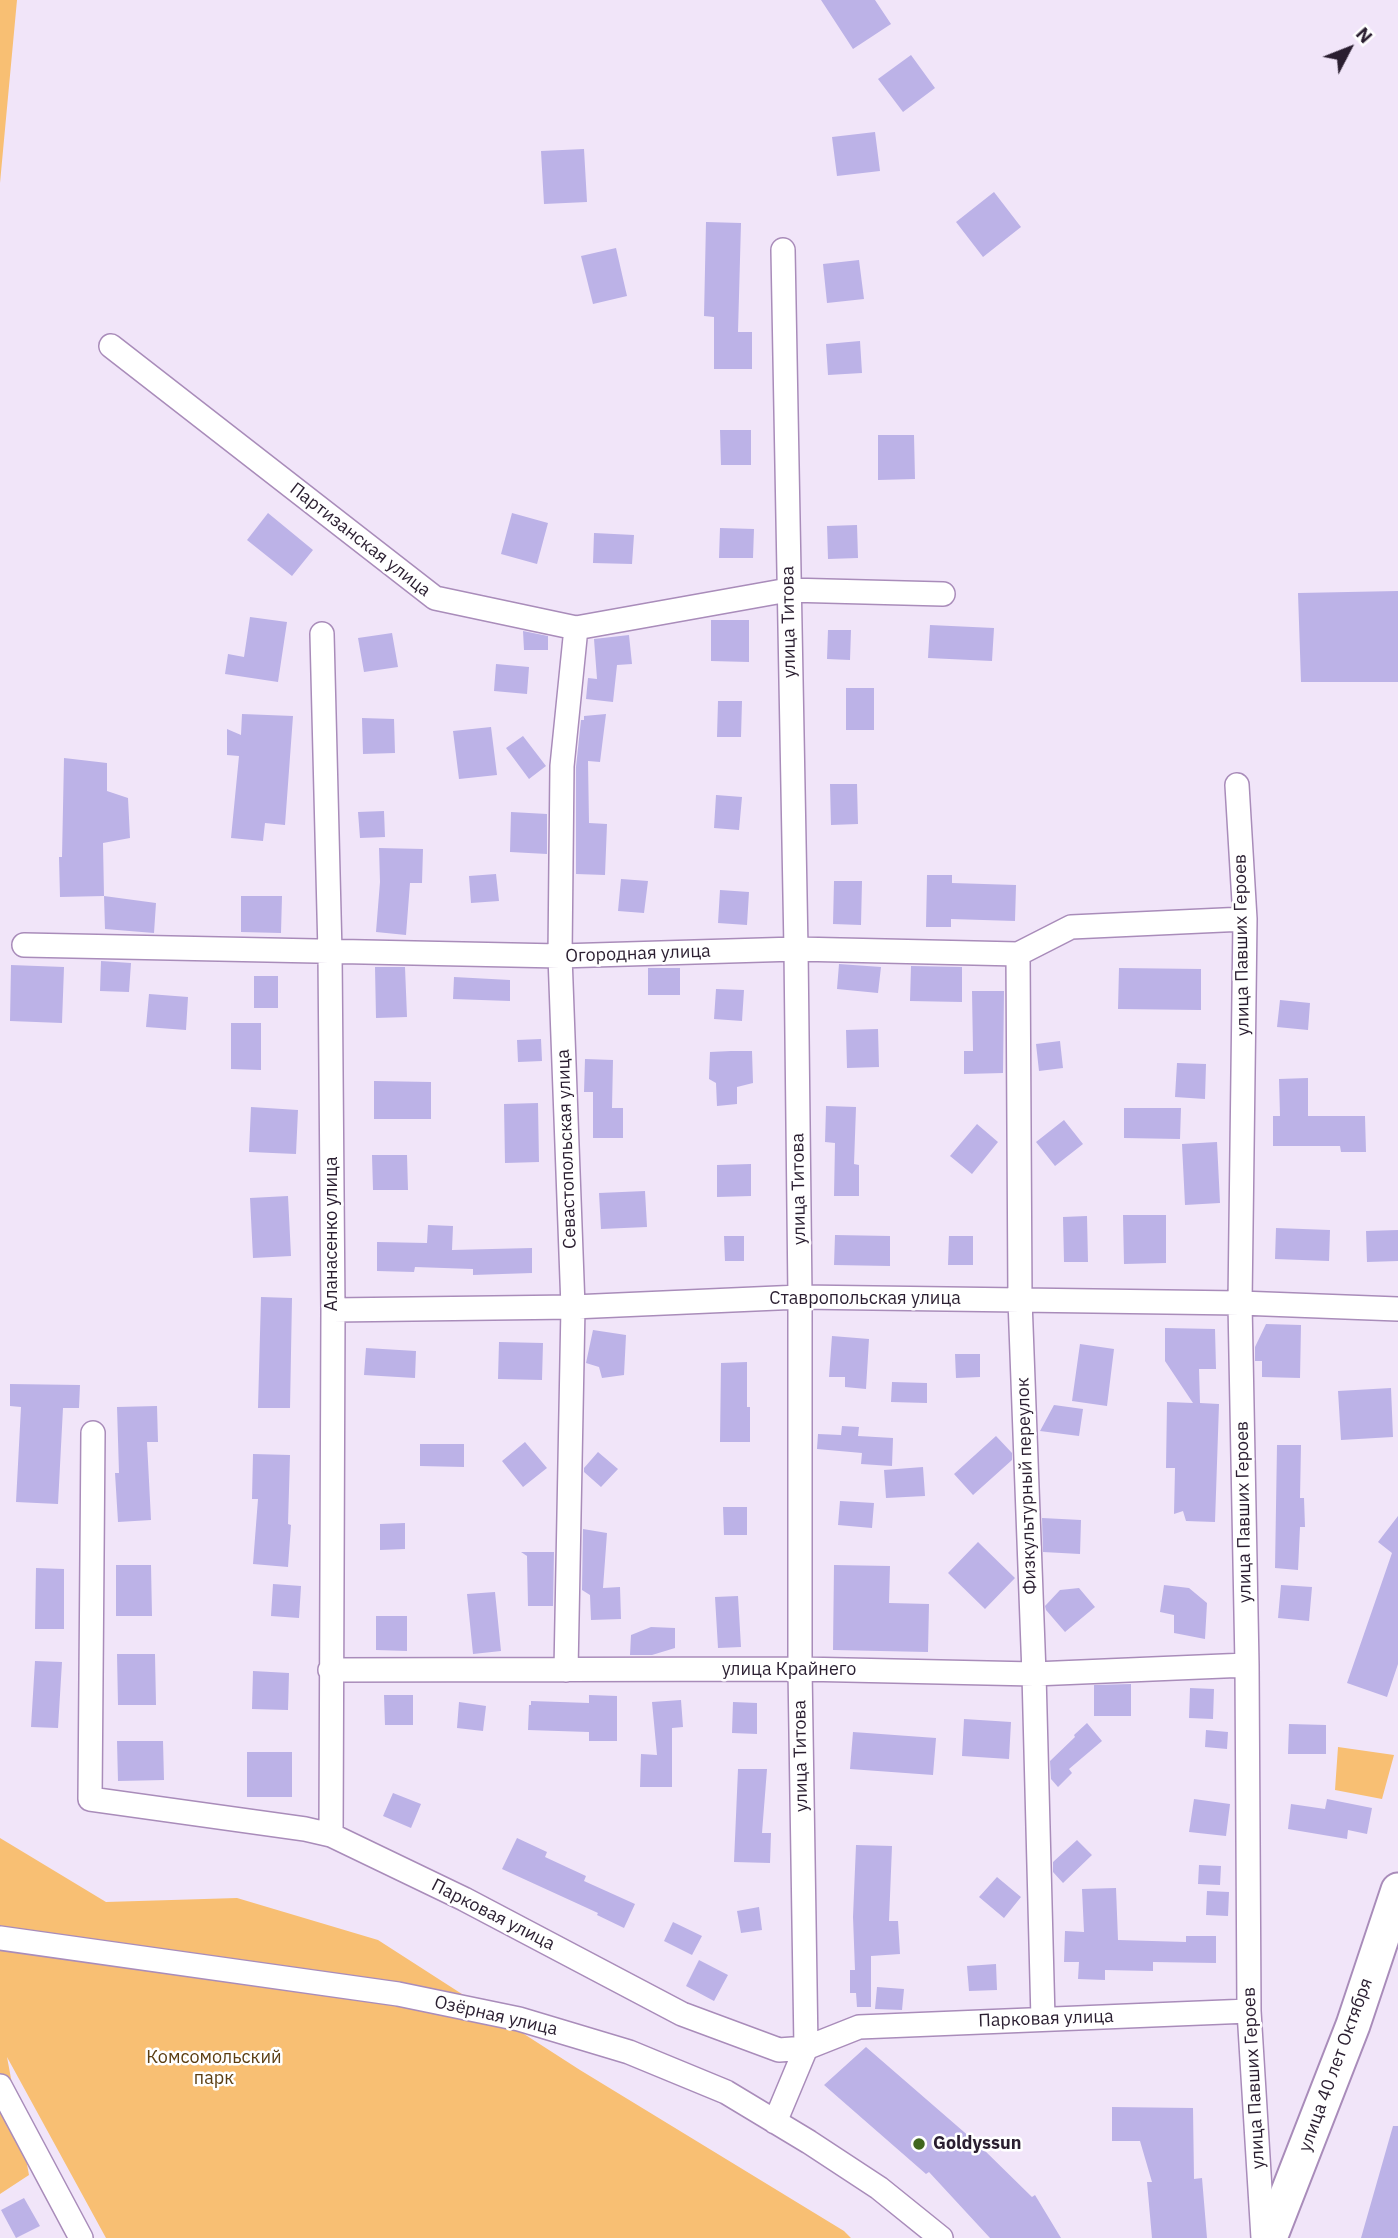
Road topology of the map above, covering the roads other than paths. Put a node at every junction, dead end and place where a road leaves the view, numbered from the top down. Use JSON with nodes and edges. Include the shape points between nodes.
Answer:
{"nodes":[{"id":1,"x":783,"y":250,"type":"dead end"},
{"id":2,"x":111,"y":346,"type":"dead end"},
{"id":3,"x":788,"y":590,"type":"junction"},
{"id":4,"x":943,"y":594,"type":"dead end"},
{"id":5,"x":576,"y":628,"type":"junction"},
{"id":6,"x":322,"y":634,"type":"dead end"},
{"id":7,"x":1237,"y":785,"type":"dead end"},
{"id":8,"x":1245,"y":919,"type":"junction"},
{"id":9,"x":24,"y":945,"type":"dead end"},
{"id":10,"x":796,"y":949,"type":"junction"},
{"id":11,"x":330,"y":953,"type":"junction"},
{"id":12,"x":1018,"y":954,"type":"junction"},
{"id":13,"x":560,"y":956,"type":"junction"},
{"id":14,"x":800,"y":1297,"type":"junction"},
{"id":15,"x":1020,"y":1300,"type":"junction"},
{"id":16,"x":1240,"y":1303,"type":"junction"},
{"id":17,"x":573,"y":1307,"type":"junction"},
{"id":18,"x":1398,"y":1309,"type":"edge"},
{"id":19,"x":333,"y":1310,"type":"junction"},
{"id":20,"x":93,"y":1433,"type":"dead end"},
{"id":21,"x":1247,"y":1665,"type":"junction"},
{"id":22,"x":800,"y":1669,"type":"junction"},
{"id":23,"x":566,"y":1670,"type":"junction"},
{"id":24,"x":330,"y":1671,"type":"junction"},
{"id":25,"x":1034,"y":1674,"type":"junction"},
{"id":26,"x":331,"y":1835,"type":"junction"},
{"id":27,"x":1398,"y":1890,"type":"edge"},
{"id":28,"x":0,"y":1937,"type":"edge"},
{"id":29,"x":1249,"y":2011,"type":"junction"},
{"id":30,"x":1043,"y":2018,"type":"junction"},
{"id":31,"x":806,"y":2048,"type":"junction"},
{"id":32,"x":0,"y":2086,"type":"edge"},
{"id":33,"x":775,"y":2122,"type":"junction"},
{"id":34,"x":81,"y":2238,"type":"edge"},
{"id":35,"x":941,"y":2238,"type":"edge"},
{"id":36,"x":1263,"y":2238,"type":"edge"},
{"id":37,"x":1270,"y":2238,"type":"edge"}],
"edges":[{"from":1,"to":3,"type":"street","name":"улица Титова"},
{"from":2,"to":5,"type":"street","name":"Партизанская улица","via":[[435,598]]},
{"from":3,"to":4,"type":"street","name":"Партизанская улица"},
{"from":3,"to":5,"type":"street","name":"Партизанская улица"},
{"from":3,"to":10,"type":"street","name":"улица Титова"},
{"from":5,"to":13,"type":"street","name":"Севастопольская улица","via":[[562,766]]},
{"from":6,"to":11,"type":"street","name":"Аланасенко улица"},
{"from":7,"to":8,"type":"street","name":"улица Павших Героев"},
{"from":8,"to":12,"type":"street","name":"Огородная улица","via":[[1071,927]]},
{"from":8,"to":16,"type":"street","name":"улица Павших Героев"},
{"from":9,"to":11,"type":"street","name":"Огородная улица"},
{"from":10,"to":12,"type":"street","name":"Огородная улица"},
{"from":10,"to":13,"type":"street","name":"Огородная улица"},
{"from":10,"to":14,"type":"street","name":"улица Титова"},
{"from":11,"to":13,"type":"street","name":"Огородная улица"},
{"from":11,"to":19,"type":"street","name":"Аланасенко улица"},
{"from":12,"to":15,"type":"street","name":"Физкультурный переулок"},
{"from":13,"to":17,"type":"street","name":"Севастопольская улица"},
{"from":14,"to":15,"type":"street","name":"Ставропольская улица"},
{"from":14,"to":17,"type":"street","name":"Ставропольская улица"},
{"from":14,"to":22,"type":"street","name":"улица Титова"},
{"from":15,"to":16,"type":"street","name":"Ставропольская улица"},
{"from":15,"to":25,"type":"street","name":"Физкультурный переулок"},
{"from":16,"to":18,"type":"street","name":"Ставропольская улица"},
{"from":16,"to":21,"type":"street","name":"улица Павших Героев"},
{"from":17,"to":19,"type":"street","name":"Ставропольская улица"},
{"from":17,"to":23,"type":"street","name":"Севастопольская улица"},
{"from":19,"to":24,"type":"street","name":"Аланасенко улица"},
{"from":20,"to":26,"type":"street","name":"Парковая улица","via":[[90,1799]]},
{"from":21,"to":25,"type":"street","name":"улица Крайнего"},
{"from":21,"to":29,"type":"street","name":"улица Павших Героев"},
{"from":22,"to":23,"type":"street","name":"улица Крайнего"},
{"from":22,"to":25,"type":"street","name":"улица Крайнего"},
{"from":22,"to":31,"type":"street","name":"улица Титова"},
{"from":23,"to":24,"type":"street","name":"улица Крайнего"},
{"from":24,"to":26,"type":"street","name":"Аланасенко улица"},
{"from":25,"to":30,"type":"street","name":"Физкультурный переулок"},
{"from":26,"to":31,"type":"street","name":"Парковая улица","via":[[682,2014],[779,2050]]},
{"from":27,"to":37,"type":"main road","name":"улица 40 лет Октября","via":[[1353,2025]]},
{"from":28,"to":33,"type":"street","name":"Озёрная улица","via":[[398,1994],[519,2019],[629,2052],[726,2092]]},
{"from":29,"to":30,"type":"street","name":"Парковая улица"},
{"from":29,"to":36,"type":"street","name":"улица Павших Героев"},
{"from":30,"to":31,"type":"street","name":"Парковая улица","via":[[859,2027]]},
{"from":31,"to":33,"type":"street","name":"улица Титова"},
{"from":32,"to":34,"type":"street"},
{"from":33,"to":35,"type":"street","name":"Озёрная улица","via":[[879,2188]]}]}
